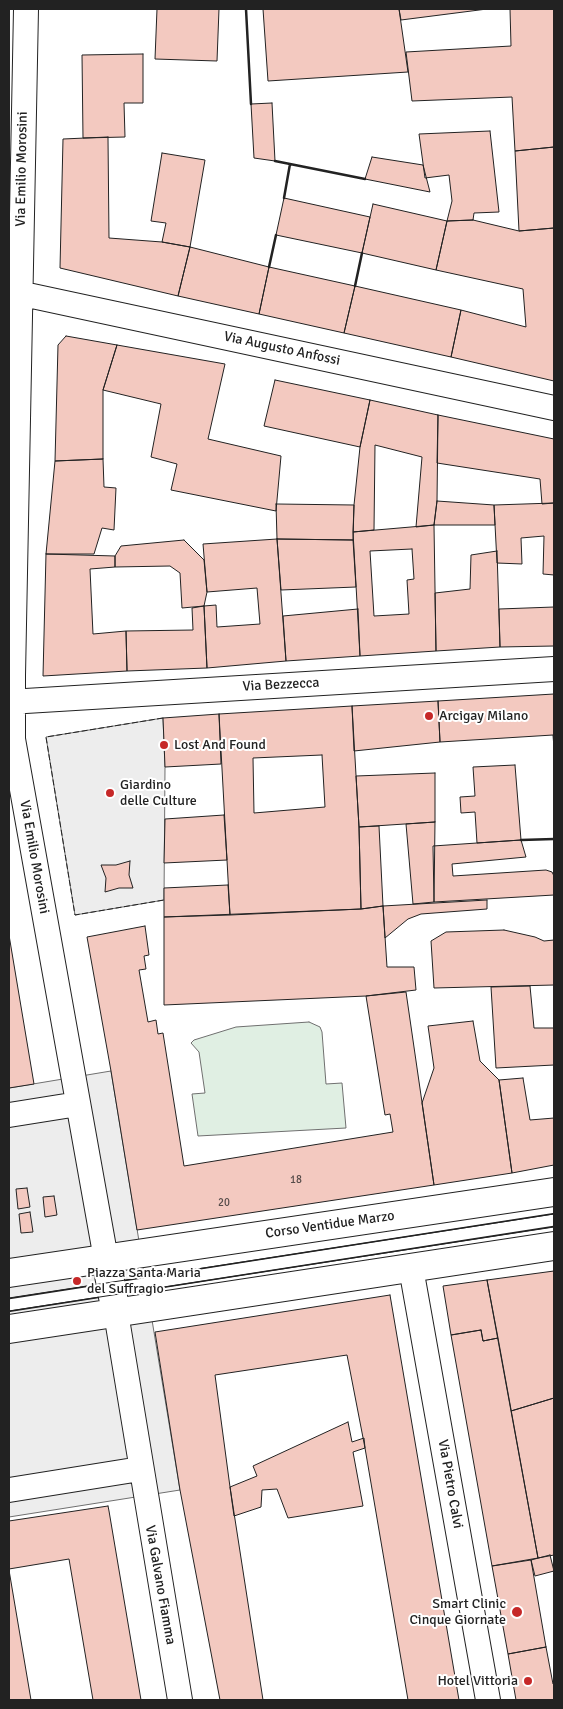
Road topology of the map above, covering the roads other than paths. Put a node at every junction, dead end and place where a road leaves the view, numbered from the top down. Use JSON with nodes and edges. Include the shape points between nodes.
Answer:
{"nodes":[{"id":1,"x":26,"y":9,"type":"edge"},
{"id":2,"x":14,"y":292,"type":"edge"},
{"id":3,"x":554,"y":408,"type":"edge"},
{"id":4,"x":554,"y":669,"type":"edge"},
{"id":5,"x":11,"y":701,"type":"edge"},
{"id":6,"x":78,"y":1104,"type":"junction"},
{"id":7,"x":9,"y":1115,"type":"edge"},
{"id":8,"x":554,"y":1192,"type":"edge"},
{"id":9,"x":554,"y":1220,"type":"edge"},
{"id":10,"x":554,"y":1246,"type":"edge"},
{"id":11,"x":106,"y":1259,"type":"junction"},
{"id":12,"x":411,"y":1268,"type":"junction"},
{"id":13,"x":9,"y":1273,"type":"edge"},
{"id":14,"x":113,"y":1301,"type":"junction"},
{"id":15,"x":9,"y":1305,"type":"edge"},
{"id":16,"x":9,"y":1329,"type":"edge"},
{"id":17,"x":140,"y":1469,"type":"junction"},
{"id":18,"x":9,"y":1490,"type":"edge"},
{"id":19,"x":180,"y":1700,"type":"edge"},
{"id":20,"x":488,"y":1700,"type":"edge"}],
"edges":[{"from":1,"to":2,"type":"street","name":"Via Emilio Morosini"},
{"from":2,"to":3,"type":"street","name":"Via Augusto Anfossi"},
{"from":2,"to":5,"type":"street","name":"Via Emilio Morosini"},
{"from":4,"to":5,"type":"street","name":"Via Bezzecca"},
{"from":5,"to":6,"type":"street","name":"Via Emilio Morosini","via":[[13,739]]},
{"from":6,"to":7,"type":"street"},
{"from":6,"to":11,"type":"street"},
{"from":8,"to":11,"type":"main road","name":"Corso Ventidue Marzo"},
{"from":9,"to":14,"type":"lane"},
{"from":10,"to":12,"type":"main road"},
{"from":11,"to":13,"type":"main road"},
{"from":11,"to":14,"type":"main road"},
{"from":12,"to":14,"type":"main road"},
{"from":12,"to":20,"type":"street","name":"Via Pietro Calvi"},
{"from":14,"to":15,"type":"lane"},
{"from":14,"to":16,"type":"main road"},
{"from":14,"to":17,"type":"street"},
{"from":17,"to":18,"type":"street"},
{"from":17,"to":19,"type":"street","name":"Via Galvano Fiamma"}]}
